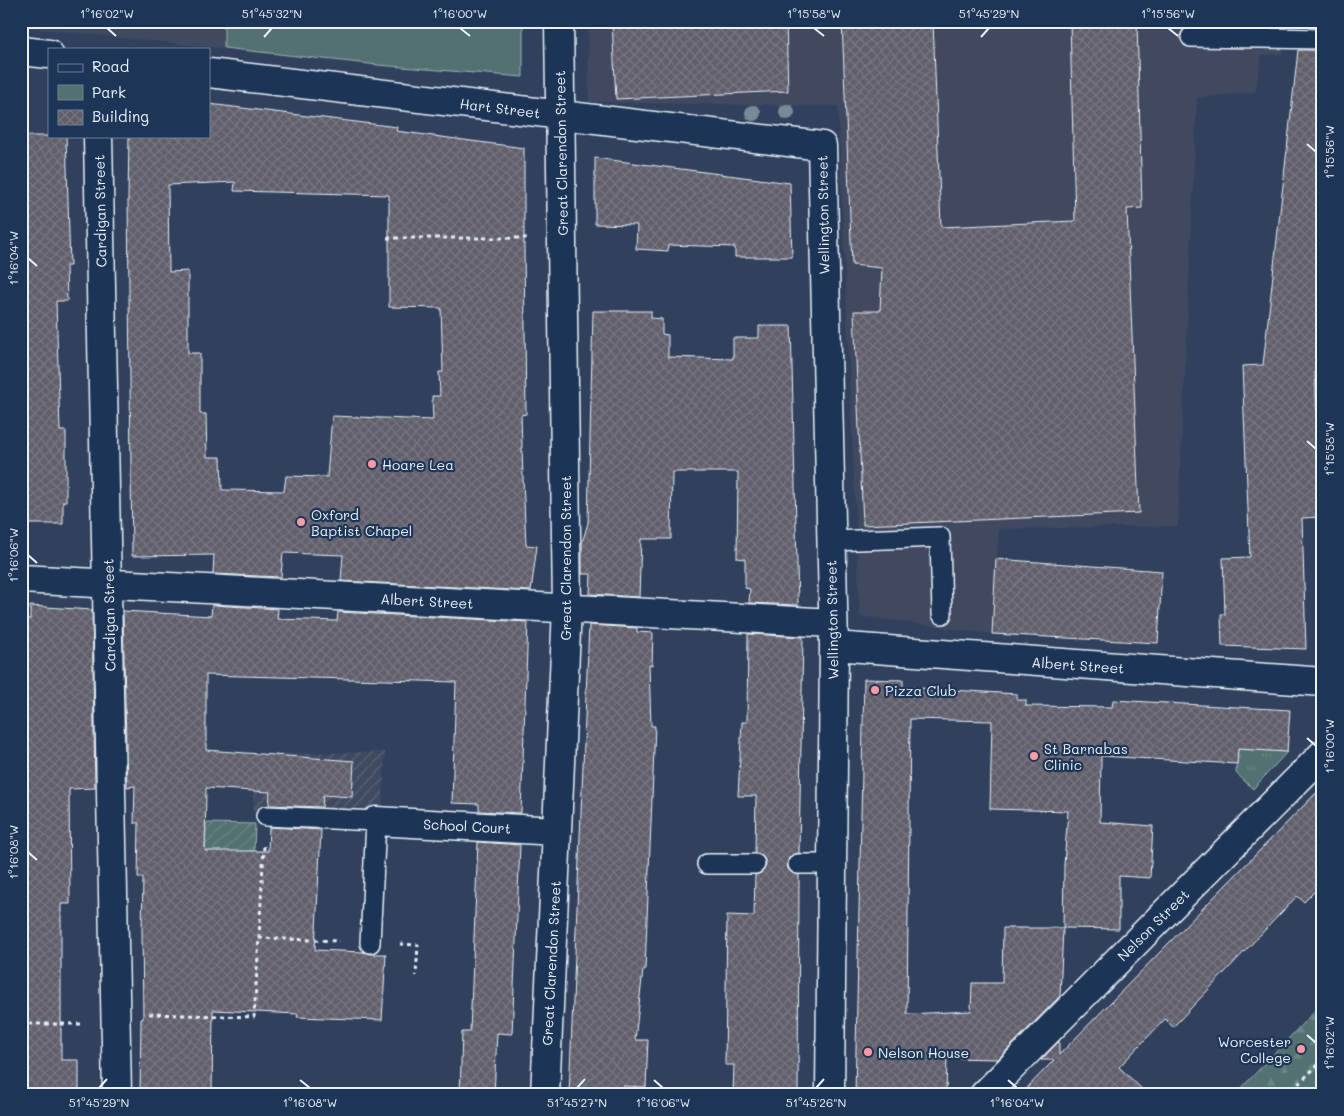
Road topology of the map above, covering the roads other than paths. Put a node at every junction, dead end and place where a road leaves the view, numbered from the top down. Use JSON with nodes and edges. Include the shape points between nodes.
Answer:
{"nodes":[{"id":1,"x":559,"y":21,"type":"edge"},
{"id":2,"x":1191,"y":37,"type":"dead end"},
{"id":3,"x":1323,"y":39,"type":"edge"},
{"id":4,"x":21,"y":51,"type":"edge"},
{"id":5,"x":48,"y":54,"type":"edge"},
{"id":6,"x":210,"y":73,"type":"edge"},
{"id":7,"x":561,"y":115,"type":"junction"},
{"id":8,"x":98,"y":138,"type":"edge"},
{"id":9,"x":822,"y":146,"type":"joint"},
{"id":10,"x":831,"y":541,"type":"junction"},
{"id":11,"x":21,"y":578,"type":"edge"},
{"id":12,"x":108,"y":583,"type":"junction"},
{"id":13,"x":567,"y":608,"type":"junction"},
{"id":14,"x":942,"y":614,"type":"dead end"},
{"id":15,"x":833,"y":635,"type":"junction"},
{"id":16,"x":1323,"y":682,"type":"edge"},
{"id":17,"x":1323,"y":754,"type":"edge"},
{"id":18,"x":266,"y":816,"type":"road end"},
{"id":19,"x":376,"y":821,"type":"junction"},
{"id":20,"x":557,"y":831,"type":"junction"},
{"id":21,"x":707,"y":864,"type":"dead end"},
{"id":22,"x":755,"y":864,"type":"dead end"},
{"id":23,"x":798,"y":864,"type":"dead end"},
{"id":24,"x":832,"y":864,"type":"junction"},
{"id":25,"x":370,"y":943,"type":"road end"},
{"id":26,"x":117,"y":1095,"type":"edge"},
{"id":27,"x":545,"y":1095,"type":"edge"},
{"id":28,"x":830,"y":1095,"type":"edge"},
{"id":29,"x":984,"y":1095,"type":"edge"}],
"edges":[{"from":1,"to":7,"type":"street","name":"Great Clarendon Street"},
{"from":2,"to":3,"type":"lane"},
{"from":4,"to":5,"type":"street"},
{"from":6,"to":7,"type":"street","name":"Hart Street"},
{"from":7,"to":9,"type":"street","name":"Hart Street"},
{"from":7,"to":13,"type":"street","name":"Great Clarendon Street"},
{"from":8,"to":12,"type":"street","name":"Cardigan Street"},
{"from":9,"to":10,"type":"street","name":"Wellington Street"},
{"from":10,"to":14,"type":"lane","via":[[940,537]]},
{"from":10,"to":15,"type":"street","name":"Wellington Street"},
{"from":11,"to":12,"type":"street","name":"Albert Street"},
{"from":12,"to":13,"type":"street","name":"Albert Street"},
{"from":12,"to":26,"type":"street","name":"Cardigan Street"},
{"from":13,"to":15,"type":"street","name":"Albert Street"},
{"from":13,"to":20,"type":"street","name":"Great Clarendon Street"},
{"from":15,"to":16,"type":"street","name":"Albert Street"},
{"from":15,"to":24,"type":"street","name":"Wellington Street"},
{"from":17,"to":29,"type":"street","name":"Nelson Street"},
{"from":18,"to":19,"type":"lane"},
{"from":19,"to":20,"type":"street","name":"School Court"},
{"from":19,"to":25,"type":"lane"},
{"from":20,"to":27,"type":"street","name":"Great Clarendon Street"},
{"from":21,"to":22,"type":"lane"},
{"from":23,"to":24,"type":"lane"},
{"from":24,"to":28,"type":"street","name":"Wellington Street"}]}
